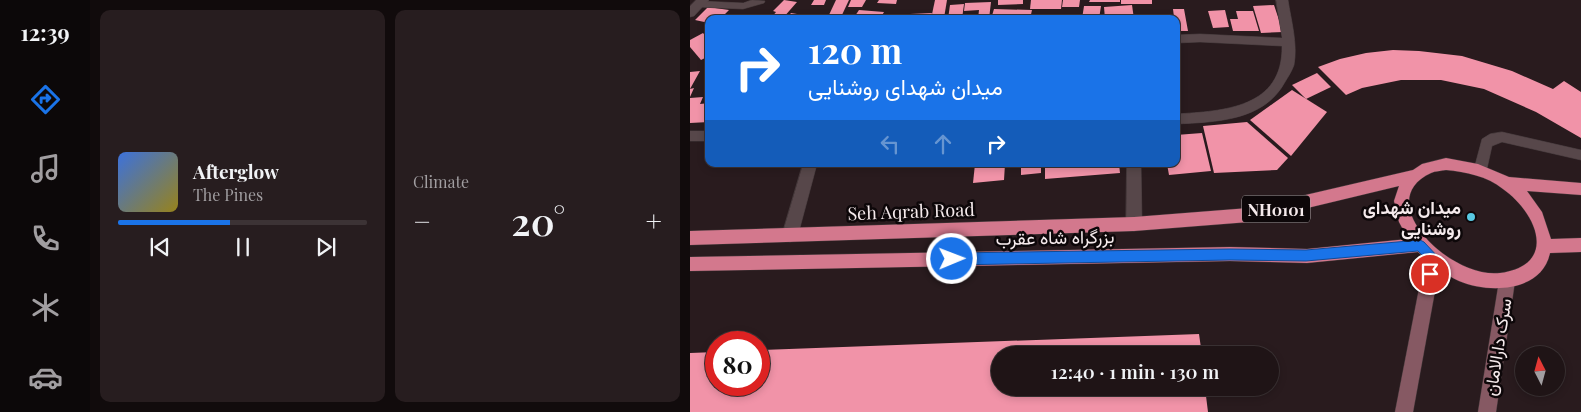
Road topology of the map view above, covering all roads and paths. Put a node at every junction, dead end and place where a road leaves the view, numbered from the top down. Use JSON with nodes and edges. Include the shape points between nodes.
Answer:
{"nodes":[{"id":1,"x":1282,"y":0,"type":"edge"},
{"id":2,"x":760,"y":1,"type":"dead end"},
{"id":3,"x":701,"y":2,"type":"edge"},
{"id":4,"x":690,"y":13,"type":"edge"},
{"id":5,"x":1180,"y":39,"type":"edge"},
{"id":6,"x":1287,"y":42,"type":"junction"},
{"id":7,"x":1180,"y":119,"type":"edge"},
{"id":8,"x":690,"y":136,"type":"edge"},
{"id":9,"x":705,"y":136,"type":"edge"},
{"id":10,"x":1581,"y":154,"type":"edge"},
{"id":11,"x":809,"y":167,"type":"edge"},
{"id":12,"x":1134,"y":167,"type":"edge"},
{"id":13,"x":1481,"y":169,"type":"junction"},
{"id":14,"x":1415,"y":176,"type":"junction"},
{"id":15,"x":1508,"y":183,"type":"junction"},
{"id":16,"x":1581,"y":189,"type":"edge"},
{"id":17,"x":1134,"y":224,"type":"junction"},
{"id":18,"x":790,"y":235,"type":"junction"},
{"id":19,"x":690,"y":238,"type":"edge"},
{"id":20,"x":1581,"y":245,"type":"edge"},
{"id":21,"x":1420,"y":246,"type":"junction"},
{"id":22,"x":1544,"y":246,"type":"junction"},
{"id":23,"x":1433,"y":258,"type":"junction"},
{"id":24,"x":690,"y":264,"type":"edge"},
{"id":25,"x":1507,"y":281,"type":"junction"},
{"id":26,"x":1404,"y":412,"type":"edge"},
{"id":27,"x":1487,"y":412,"type":"edge"}],
"edges":[{"from":1,"to":6,"type":"street"},
{"from":2,"to":3,"type":"lane","via":[[743,6]]},
{"from":3,"to":4,"type":"street"},
{"from":5,"to":6,"type":"street"},
{"from":6,"to":7,"type":"street","via":[[1288,62],[1278,87],[1258,104],[1247,111]]},
{"from":8,"to":9,"type":"street"},
{"from":10,"to":13,"type":"lane","via":[[1494,138],[1486,143]]},
{"from":11,"to":18,"type":"street"},
{"from":12,"to":17,"type":"street"},
{"from":13,"to":14,"type":"highway","number":"NH0101","via":[[1446,164],[1428,168]]},
{"from":13,"to":15,"type":"highway","number":"NH0101"},
{"from":14,"to":17,"type":"highway","name":"بزرگراه شاه عقرب","number":"NH0101","via":[[1249,215]]},
{"from":14,"to":21,"type":"highway","via":[[1405,190],[1402,207],[1408,226]]},
{"from":15,"to":16,"type":"highway","number":"NH0101"},
{"from":15,"to":22,"type":"highway","number":"NH0101","via":[[1536,213],[1543,230]]},
{"from":17,"to":18,"type":"highway","name":"Seh Aqrab Road","number":"NH0101"},
{"from":18,"to":19,"type":"highway","name":"Seh Aqrab Road","number":"NH0101"},
{"from":20,"to":22,"type":"highway"},
{"from":21,"to":23,"type":"highway"},
{"from":21,"to":24,"type":"highway","name":"بزرگراه شاه عقرب","via":[[1306,256],[1230,254]]},
{"from":22,"to":25,"type":"highway","via":[[1539,263],[1526,275]]},
{"from":23,"to":25,"type":"highway","via":[[1482,281]]},
{"from":23,"to":26,"type":"main road"},
{"from":25,"to":27,"type":"main road","name":"سرک دارالامان"}]}
